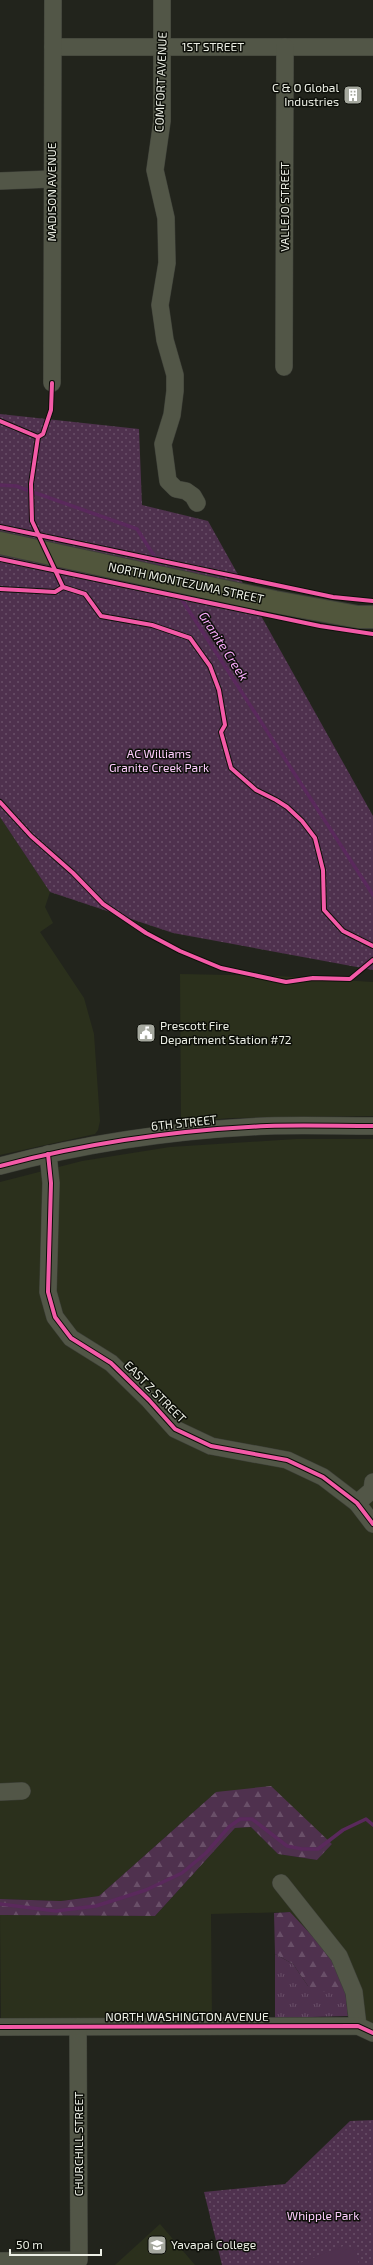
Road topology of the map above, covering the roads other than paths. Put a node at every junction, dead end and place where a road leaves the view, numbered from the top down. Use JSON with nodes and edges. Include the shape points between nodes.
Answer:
{"nodes":[{"id":1,"x":53,"y":0,"type":"edge"},
{"id":2,"x":162,"y":0,"type":"edge"},
{"id":3,"x":52,"y":47,"type":"junction"},
{"id":4,"x":163,"y":47,"type":"junction"},
{"id":5,"x":286,"y":47,"type":"junction"},
{"id":6,"x":373,"y":47,"type":"edge"},
{"id":7,"x":52,"y":179,"type":"junction"},
{"id":8,"x":0,"y":181,"type":"edge"},
{"id":9,"x":284,"y":367,"type":"dead end"},
{"id":10,"x":52,"y":384,"type":"dead end"},
{"id":11,"x":197,"y":503,"type":"dead end"},
{"id":12,"x":0,"y":543,"type":"edge"},
{"id":13,"x":373,"y":617,"type":"edge"},
{"id":14,"x":373,"y":1126,"type":"edge"},
{"id":15,"x":48,"y":1154,"type":"junction"},
{"id":16,"x":0,"y":1166,"type":"edge"},
{"id":17,"x":373,"y":1482,"type":"edge"},
{"id":18,"x":357,"y":1503,"type":"junction"},
{"id":19,"x":373,"y":1524,"type":"edge"},
{"id":20,"x":22,"y":1791,"type":"dead end"},
{"id":21,"x":0,"y":1792,"type":"edge"},
{"id":22,"x":281,"y":1883,"type":"dead end"},
{"id":23,"x":358,"y":2026,"type":"junction"},
{"id":24,"x":0,"y":2027,"type":"edge"},
{"id":25,"x":78,"y":2027,"type":"junction"},
{"id":26,"x":373,"y":2033,"type":"edge"},
{"id":27,"x":0,"y":2261,"type":"edge"}],
"edges":[{"from":1,"to":3,"type":"street","name":"MADISON AVENUE"},
{"from":2,"to":4,"type":"street","name":"COMFORT AVENUE"},
{"from":3,"to":4,"type":"street","name":"1ST STREET"},
{"from":3,"to":7,"type":"street","name":"MADISON AVENUE"},
{"from":4,"to":5,"type":"street","name":"1ST STREET"},
{"from":4,"to":11,"type":"street","name":"COMFORT AVENUE","via":[[162,121],[156,170],[166,218],[167,263],[160,305],[165,340],[175,375],[175,391],[172,415],[162,444],[168,481],[176,489],[193,496]]},
{"from":5,"to":6,"type":"street","name":"1ST STREET"},
{"from":5,"to":9,"type":"street","name":"VALLEJO STREET"},
{"from":7,"to":8,"type":"street"},
{"from":7,"to":10,"type":"street","name":"MADISON AVENUE"},
{"from":12,"to":13,"type":"main road","name":"NORTH MONTEZUMA STREET","via":[[275,602],[358,617]]},
{"from":14,"to":15,"type":"street","name":"6TH STREET","via":[[268,1126],[223,1129],[108,1142]]},
{"from":15,"to":16,"type":"street","name":"6TH STREET"},
{"from":15,"to":18,"type":"street","name":"EAST Z STREET","via":[[51,1183],[48,1292],[55,1317],[71,1338],[111,1363],[175,1429],[211,1446],[287,1460],[323,1477]]},
{"from":17,"to":18,"type":"street","via":[[372,1490]]},
{"from":18,"to":19,"type":"street","name":"EAST Z STREET"},
{"from":20,"to":21,"type":"street"},
{"from":22,"to":23,"type":"street","via":[[339,1956],[354,1992]]},
{"from":23,"to":25,"type":"street","name":"NORTH WASHINGTON AVENUE"},
{"from":23,"to":26,"type":"street","name":"NORTH WASHINGTON AVENUE"},
{"from":24,"to":25,"type":"street","name":"NORTH WASHINGTON AVENUE"},
{"from":25,"to":27,"type":"street","name":"CHURCHILL STREET","via":[[79,2260]]}]}
